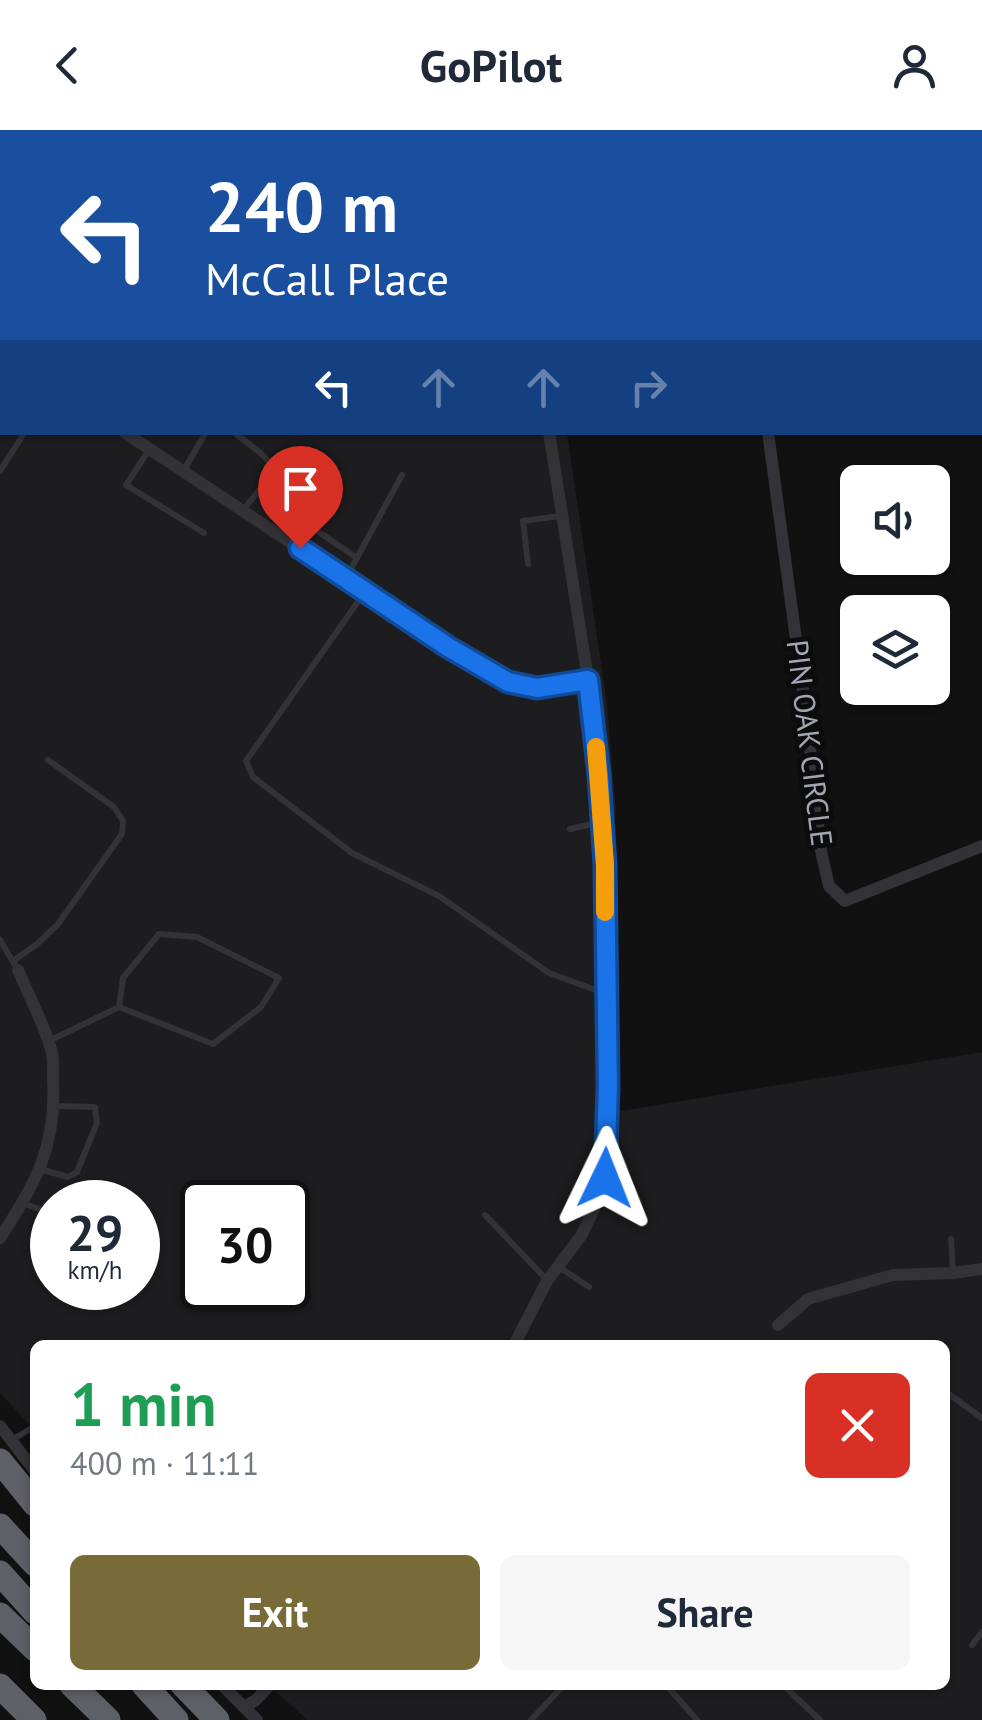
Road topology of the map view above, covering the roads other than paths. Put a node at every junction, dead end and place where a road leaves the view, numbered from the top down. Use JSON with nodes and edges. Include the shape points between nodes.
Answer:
{"nodes":[{"id":1,"x":23,"y":435,"type":"edge"},
{"id":2,"x":129,"y":435,"type":"edge"},
{"id":3,"x":204,"y":435,"type":"edge"},
{"id":4,"x":236,"y":435,"type":"dead end"},
{"id":5,"x":549,"y":435,"type":"edge"},
{"id":6,"x":768,"y":435,"type":"edge"},
{"id":7,"x":150,"y":449,"type":"junction"},
{"id":8,"x":0,"y":471,"type":"edge"},
{"id":9,"x":183,"y":471,"type":"junction"},
{"id":10,"x":402,"y":475,"type":"dead end"},
{"id":11,"x":258,"y":491,"type":"junction"},
{"id":12,"x":243,"y":510,"type":"junction"},
{"id":13,"x":562,"y":516,"type":"junction"},
{"id":14,"x":204,"y":533,"type":"dead end"},
{"id":15,"x":357,"y":558,"type":"junction"},
{"id":16,"x":528,"y":564,"type":"dead end"},
{"id":17,"x":346,"y":579,"type":"junction"},
{"id":18,"x":365,"y":592,"type":"junction"},
{"id":19,"x":588,"y":680,"type":"junction"},
{"id":20,"x":48,"y":760,"type":"dead end"},
{"id":21,"x":602,"y":822,"type":"junction"},
{"id":22,"x":570,"y":829,"type":"dead end"},
{"id":23,"x":982,"y":846,"type":"edge"},
{"id":24,"x":0,"y":940,"type":"edge"},
{"id":25,"x":16,"y":966,"type":"junction"},
{"id":26,"x":605,"y":993,"type":"junction"},
{"id":27,"x":119,"y":1007,"type":"junction"},
{"id":28,"x":48,"y":1042,"type":"junction"},
{"id":29,"x":53,"y":1106,"type":"junction"},
{"id":30,"x":40,"y":1169,"type":"junction"},
{"id":31,"x":24,"y":1203,"type":"junction"},
{"id":32,"x":30,"y":1205,"type":"edge"},
{"id":33,"x":485,"y":1215,"type":"dead end"},
{"id":34,"x":0,"y":1238,"type":"edge"},
{"id":35,"x":951,"y":1239,"type":"dead end"},
{"id":36,"x":558,"y":1267,"type":"junction"},
{"id":37,"x":982,"y":1269,"type":"edge"},
{"id":38,"x":953,"y":1272,"type":"junction"},
{"id":39,"x":547,"y":1281,"type":"junction"},
{"id":40,"x":589,"y":1287,"type":"dead end"},
{"id":41,"x":778,"y":1325,"type":"dead end"},
{"id":42,"x":517,"y":1340,"type":"edge"},
{"id":43,"x":950,"y":1395,"type":"edge"},
{"id":44,"x":982,"y":1418,"type":"edge"},
{"id":45,"x":0,"y":1426,"type":"edge"},
{"id":46,"x":30,"y":1430,"type":"edge"},
{"id":47,"x":5,"y":1451,"type":"edge"},
{"id":48,"x":30,"y":1468,"type":"edge"},
{"id":49,"x":0,"y":1485,"type":"edge"},
{"id":50,"x":30,"y":1495,"type":"edge"},
{"id":51,"x":30,"y":1518,"type":"edge"},
{"id":52,"x":0,"y":1526,"type":"edge"},
{"id":53,"x":30,"y":1559,"type":"edge"},
{"id":54,"x":0,"y":1573,"type":"edge"},
{"id":55,"x":30,"y":1606,"type":"edge"},
{"id":56,"x":0,"y":1615,"type":"edge"},
{"id":57,"x":982,"y":1632,"type":"edge"},
{"id":58,"x":30,"y":1644,"type":"edge"},
{"id":59,"x":972,"y":1645,"type":"dead end"},
{"id":60,"x":0,"y":1686,"type":"edge"},
{"id":61,"x":77,"y":1690,"type":"edge"},
{"id":62,"x":92,"y":1690,"type":"edge"},
{"id":63,"x":149,"y":1690,"type":"edge"},
{"id":64,"x":188,"y":1690,"type":"edge"},
{"id":65,"x":227,"y":1690,"type":"edge"},
{"id":66,"x":265,"y":1690,"type":"edge"},
{"id":67,"x":559,"y":1690,"type":"edge"},
{"id":68,"x":670,"y":1690,"type":"edge"},
{"id":69,"x":788,"y":1690,"type":"edge"},
{"id":70,"x":244,"y":1707,"type":"junction"},
{"id":71,"x":106,"y":1717,"type":"edge"},
{"id":72,"x":34,"y":1720,"type":"edge"},
{"id":73,"x":176,"y":1720,"type":"edge"},
{"id":74,"x":216,"y":1720,"type":"edge"},
{"id":75,"x":257,"y":1720,"type":"edge"},
{"id":76,"x":530,"y":1720,"type":"edge"},
{"id":77,"x":697,"y":1720,"type":"edge"},
{"id":78,"x":820,"y":1720,"type":"edge"}],
"edges":[{"from":1,"to":8,"type":"lane"},
{"from":2,"to":7,"type":"street"},
{"from":3,"to":9,"type":"lane"},
{"from":4,"to":11,"type":"lane","via":[[269,460],[270,474]]},
{"from":5,"to":13,"type":"street"},
{"from":6,"to":23,"type":"street","name":"PIN OAK CIRCLE","via":[[829,886],[845,901]]},
{"from":7,"to":9,"type":"street"},
{"from":7,"to":14,"type":"lane","via":[[126,485]]},
{"from":9,"to":12,"type":"street"},
{"from":10,"to":15,"type":"lane"},
{"from":11,"to":12,"type":"lane"},
{"from":11,"to":15,"type":"lane"},
{"from":12,"to":17,"type":"street"},
{"from":13,"to":16,"type":"lane","via":[[523,521]]},
{"from":13,"to":19,"type":"street"},
{"from":15,"to":17,"type":"lane"},
{"from":17,"to":18,"type":"street"},
{"from":18,"to":19,"type":"street","via":[[508,682],[537,688]]},
{"from":18,"to":26,"type":"lane","via":[[246,761],[253,777],[352,854],[439,896],[549,973]]},
{"from":19,"to":21,"type":"street"},
{"from":20,"to":25,"type":"lane","via":[[114,807],[122,834],[58,924]]},
{"from":21,"to":22,"type":"lane"},
{"from":21,"to":26,"type":"street"},
{"from":24,"to":25,"type":"lane"},
{"from":25,"to":28,"type":"street"},
{"from":26,"to":36,"type":"street","via":[[605,1178],[581,1236]]},
{"from":27,"to":27,"type":"lane","via":[[213,1044],[261,1007],[279,978],[197,936],[159,934],[123,978]]},
{"from":27,"to":28,"type":"lane"},
{"from":28,"to":29,"type":"street"},
{"from":29,"to":30,"type":"street"},
{"from":29,"to":30,"type":"lane","via":[[95,1107],[97,1122],[76,1172],[68,1177]]},
{"from":30,"to":31,"type":"street"},
{"from":31,"to":32,"type":"lane"},
{"from":31,"to":34,"type":"street"},
{"from":33,"to":39,"type":"lane"},
{"from":35,"to":38,"type":"lane"},
{"from":36,"to":39,"type":"street"},
{"from":36,"to":40,"type":"lane"},
{"from":37,"to":38,"type":"street"},
{"from":38,"to":41,"type":"street","via":[[892,1274],[808,1299]]},
{"from":39,"to":42,"type":"street"},
{"from":43,"to":44,"type":"lane"},
{"from":45,"to":47,"type":"street"},
{"from":46,"to":47,"type":"lane"},
{"from":47,"to":48,"type":"street"},
{"from":47,"to":50,"type":"highway"},
{"from":49,"to":51,"type":"highway"},
{"from":52,"to":53,"type":"highway"},
{"from":54,"to":55,"type":"highway"},
{"from":56,"to":58,"type":"highway"},
{"from":57,"to":59,"type":"lane"},
{"from":60,"to":72,"type":"highway"},
{"from":61,"to":71,"type":"highway"},
{"from":62,"to":71,"type":"highway"},
{"from":63,"to":73,"type":"highway"},
{"from":64,"to":74,"type":"highway"},
{"from":65,"to":70,"type":"street"},
{"from":66,"to":70,"type":"street"},
{"from":67,"to":76,"type":"lane"},
{"from":68,"to":77,"type":"lane"},
{"from":69,"to":78,"type":"lane"},
{"from":70,"to":75,"type":"street"}]}
